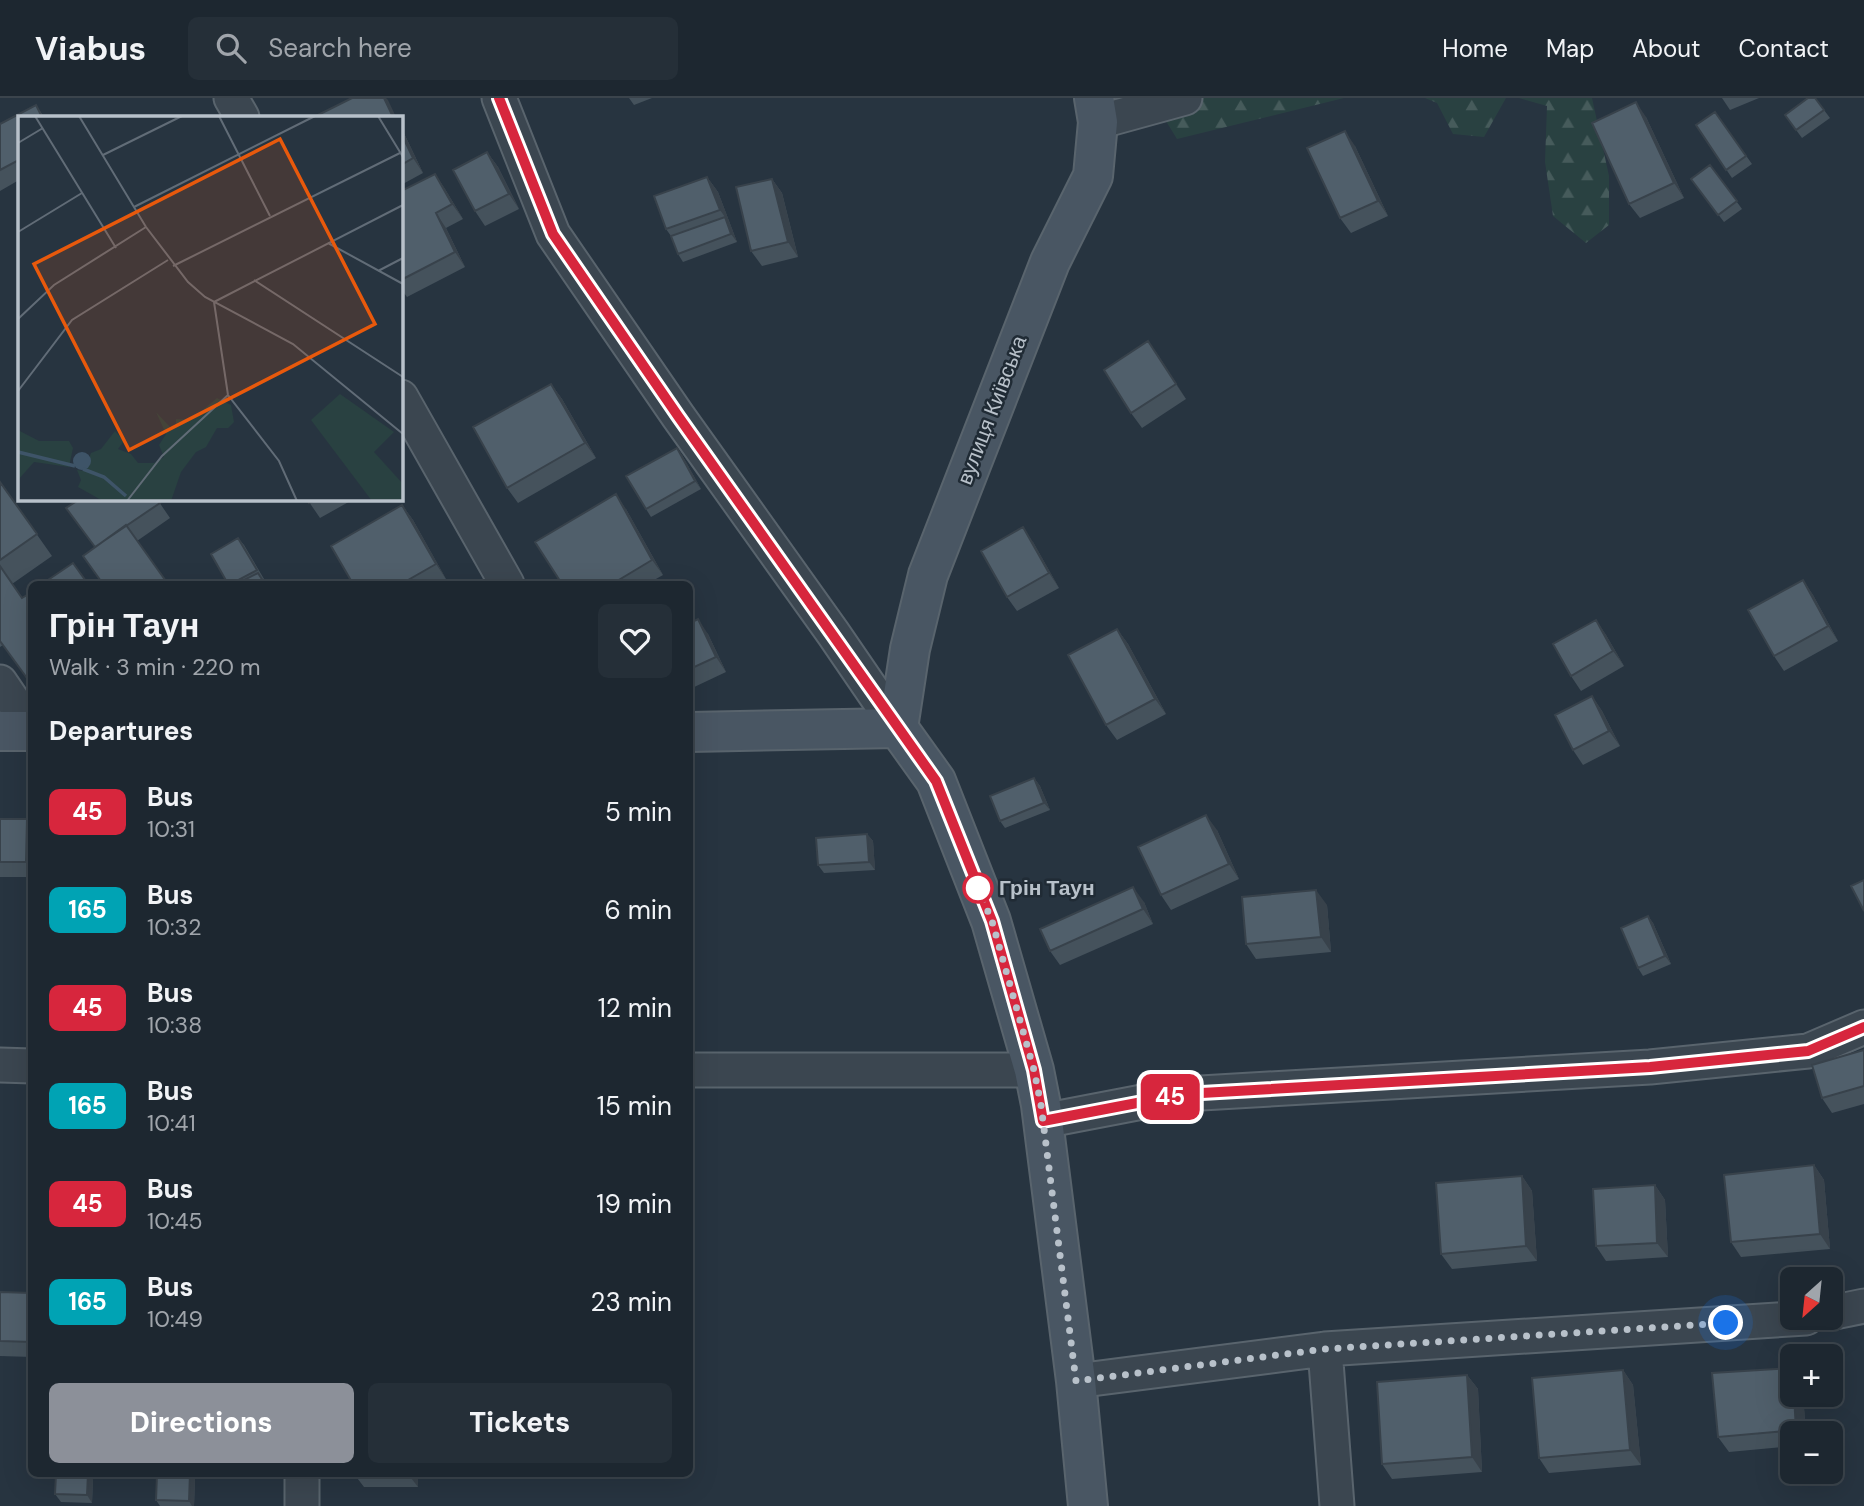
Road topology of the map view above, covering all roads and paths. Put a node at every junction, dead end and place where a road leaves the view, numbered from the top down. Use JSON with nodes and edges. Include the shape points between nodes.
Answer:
{"nodes":[{"id":1,"x":231,"y":98,"type":"edge"},
{"id":2,"x":499,"y":98,"type":"edge"},
{"id":3,"x":1185,"y":98,"type":"edge"},
{"id":4,"x":1096,"y":110,"type":"edge"},
{"id":5,"x":241,"y":116,"type":"edge"},
{"id":6,"x":402,"y":399,"type":"edge"},
{"id":7,"x":506,"y":581,"type":"edge"},
{"id":8,"x":0,"y":682,"type":"edge"},
{"id":9,"x":28,"y":724,"type":"edge"},
{"id":10,"x":898,"y":728,"type":"junction"},
{"id":11,"x":28,"y":730,"type":"edge"},
{"id":12,"x":0,"y":731,"type":"edge"},
{"id":13,"x":693,"y":732,"type":"edge"},
{"id":14,"x":1864,"y":1027,"type":"edge"},
{"id":15,"x":0,"y":1065,"type":"edge"},
{"id":16,"x":28,"y":1066,"type":"edge"},
{"id":17,"x":693,"y":1070,"type":"edge"},
{"id":18,"x":1034,"y":1070,"type":"junction"},
{"id":19,"x":1043,"y":1121,"type":"junction"},
{"id":20,"x":1864,"y":1306,"type":"edge"},
{"id":21,"x":1843,"y":1310,"type":"edge"},
{"id":22,"x":1780,"y":1320,"type":"edge"},
{"id":23,"x":1325,"y":1349,"type":"junction"},
{"id":24,"x":1076,"y":1381,"type":"junction"},
{"id":25,"x":302,"y":1477,"type":"edge"},
{"id":26,"x":303,"y":1506,"type":"edge"},
{"id":27,"x":1088,"y":1506,"type":"edge"},
{"id":28,"x":1336,"y":1506,"type":"edge"}],
"edges":[{"from":1,"to":5,"type":"street"},
{"from":2,"to":10,"type":"street","via":[[553,234]]},
{"from":3,"to":4,"type":"street"},
{"from":4,"to":10,"type":"street","name":"вулиця Київська","via":[[1093,176],[1050,262],[928,575]]},
{"from":6,"to":7,"type":"street"},
{"from":8,"to":9,"type":"street"},
{"from":10,"to":13,"type":"street"},
{"from":10,"to":18,"type":"street","via":[[936,781],[992,921]]},
{"from":11,"to":12,"type":"street"},
{"from":14,"to":19,"type":"street","via":[[1808,1051],[1650,1067],[1184,1094]]},
{"from":15,"to":16,"type":"street"},
{"from":17,"to":18,"type":"street"},
{"from":18,"to":19,"type":"street"},
{"from":19,"to":24,"type":"street"},
{"from":20,"to":21,"type":"street"},
{"from":22,"to":23,"type":"street"},
{"from":23,"to":24,"type":"street"},
{"from":23,"to":28,"type":"street"},
{"from":24,"to":27,"type":"street"},
{"from":25,"to":26,"type":"street"}]}
